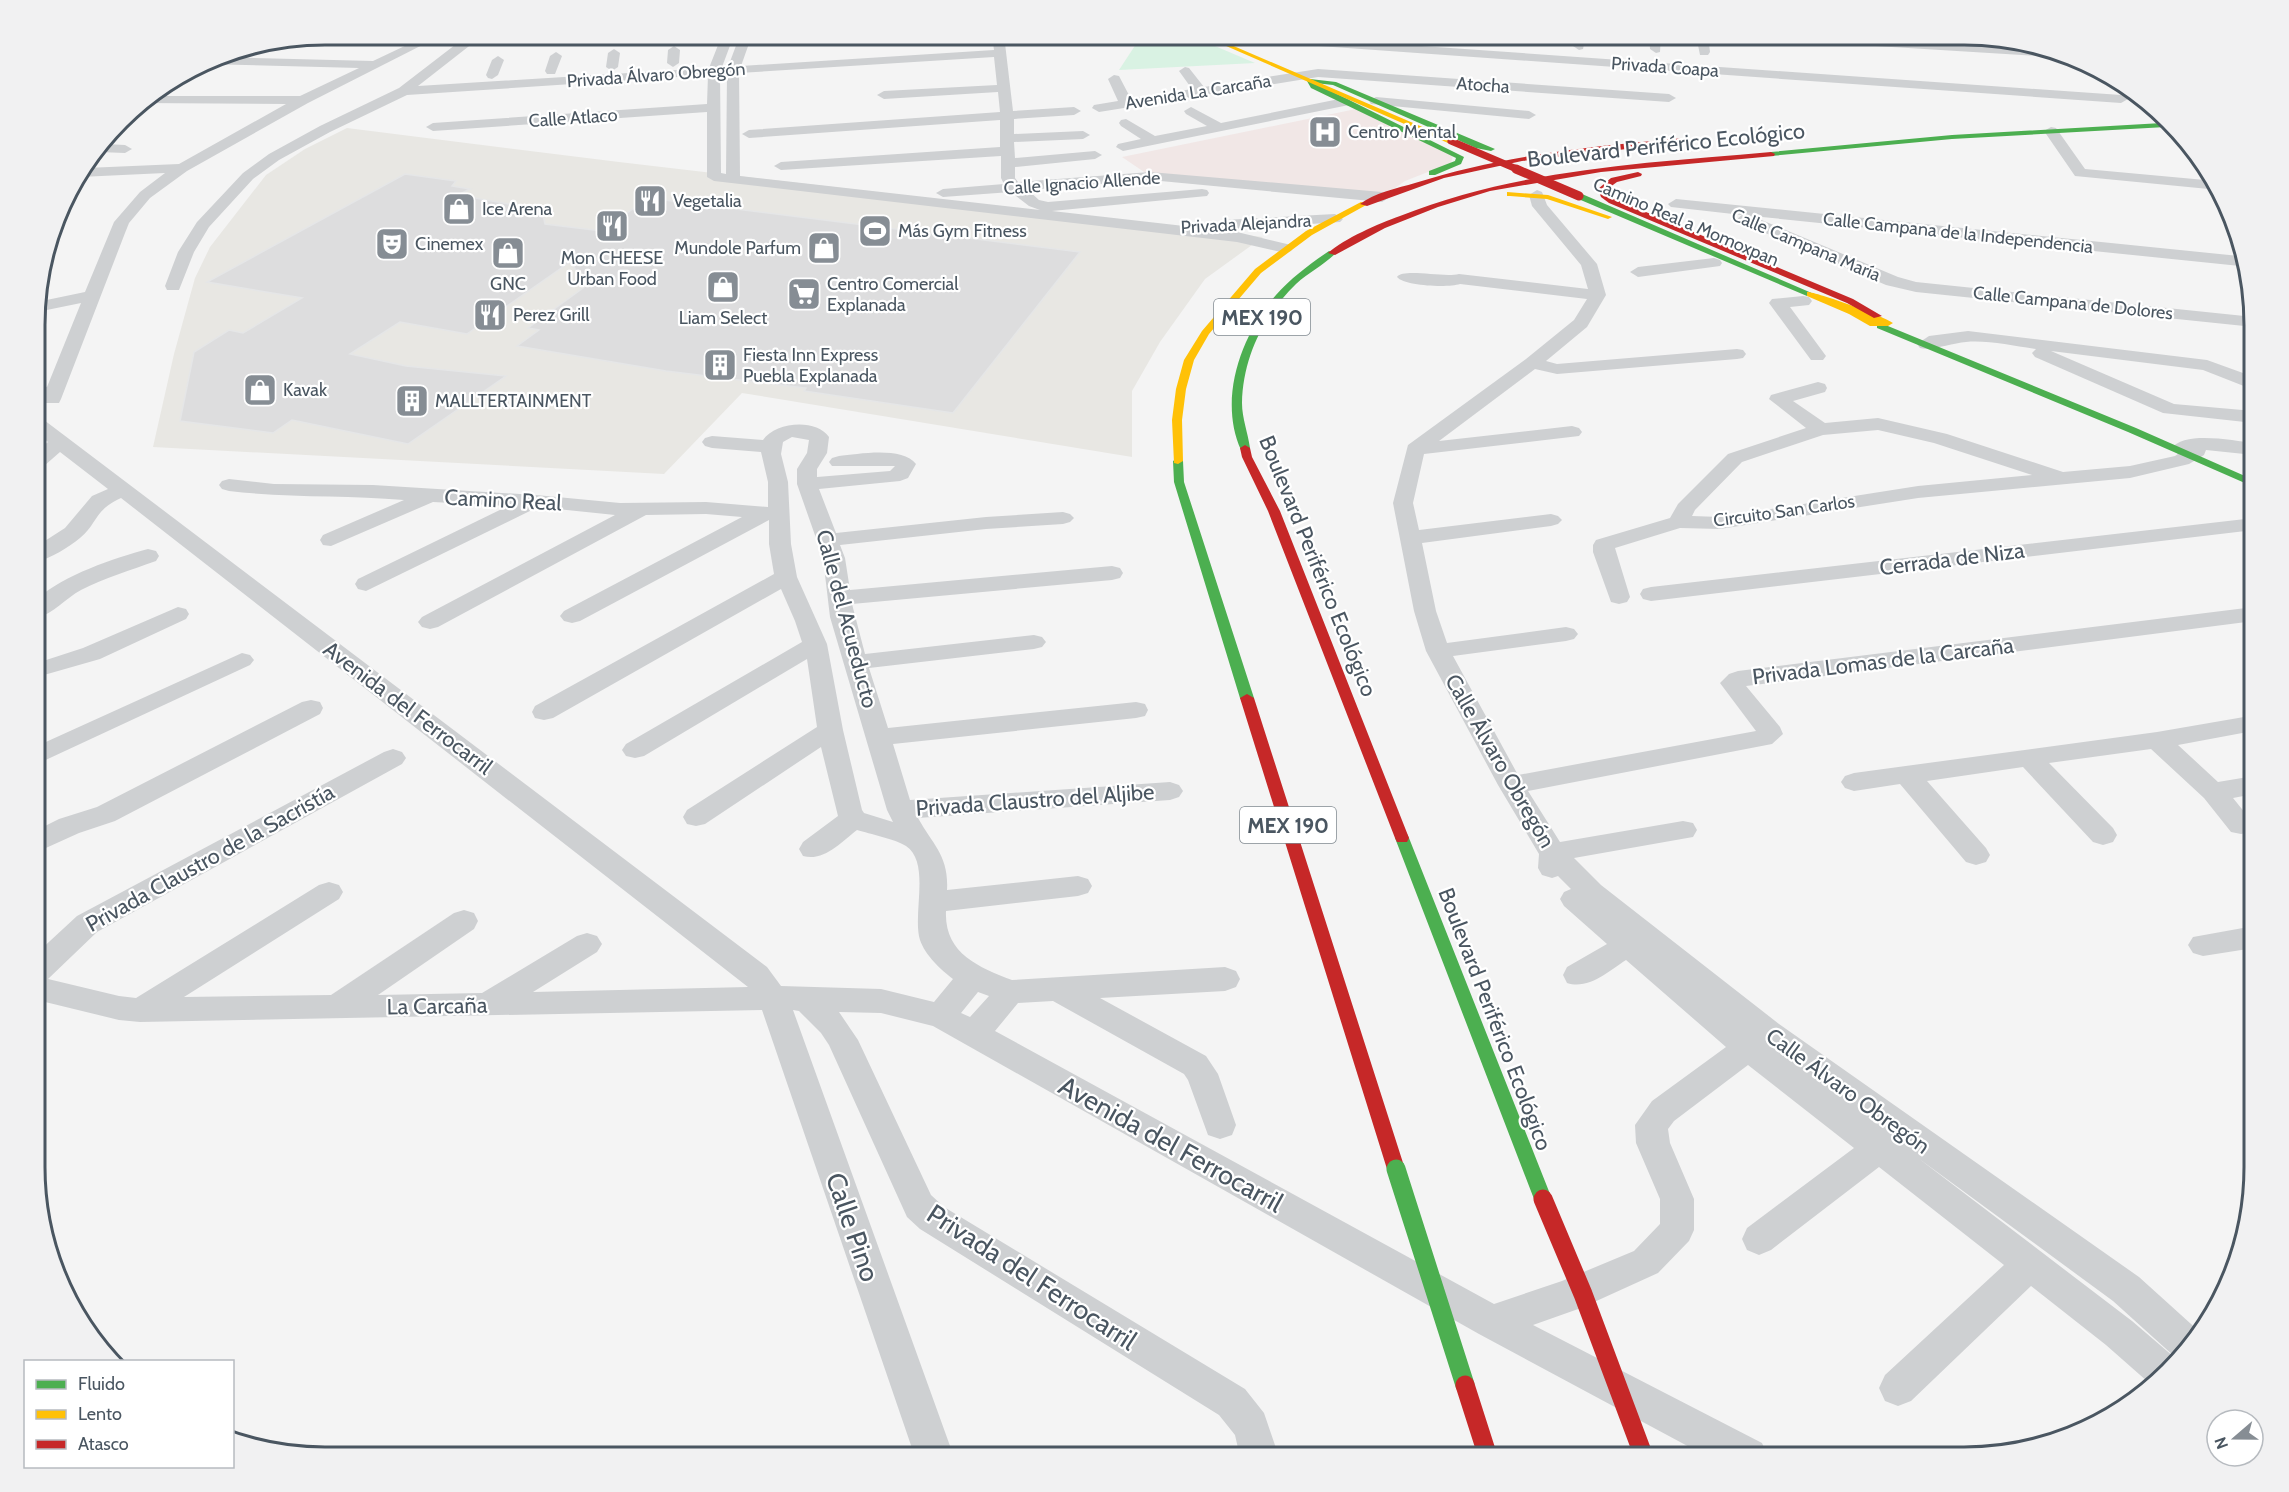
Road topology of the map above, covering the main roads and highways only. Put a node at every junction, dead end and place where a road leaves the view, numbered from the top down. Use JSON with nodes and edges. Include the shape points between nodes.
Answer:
{"nodes":[{"id":1,"x":1234,"y":45,"type":"edge"},
{"id":2,"x":1310,"y":79,"type":"junction"},
{"id":3,"x":2148,"y":115,"type":"edge"},
{"id":4,"x":2025,"y":118,"type":"dead end"},
{"id":5,"x":1996,"y":123,"type":"junction"},
{"id":6,"x":2160,"y":125,"type":"edge"},
{"id":7,"x":1901,"y":128,"type":"dead end"},
{"id":8,"x":2076,"y":130,"type":"junction"},
{"id":9,"x":2167,"y":133,"type":"edge"},
{"id":10,"x":1952,"y":137,"type":"junction"},
{"id":11,"x":1701,"y":139,"type":"dead end"},
{"id":12,"x":1540,"y":155,"type":"junction"},
{"id":13,"x":1382,"y":197,"type":"junction"},
{"id":14,"x":1408,"y":214,"type":"junction"},
{"id":15,"x":1880,"y":323,"type":"junction"},
{"id":16,"x":2187,"y":451,"type":"junction"},
{"id":17,"x":2244,"y":472,"type":"edge"},
{"id":18,"x":2244,"y":479,"type":"edge"},
{"id":19,"x":1485,"y":1447,"type":"edge"},
{"id":20,"x":1640,"y":1447,"type":"edge"}],
"edges":[{"from":1,"to":2,"type":"main road","name":"Camino Real a Momoxpan"},
{"from":2,"to":12,"type":"main road","via":[[1334,83],[1479,146]]},
{"from":2,"to":13,"type":"main road","via":[[1313,87],[1460,157],[1455,164]]},
{"from":2,"to":15,"type":"main road","name":"Camino Real a Momoxpan","bridge":true},
{"from":3,"to":5,"type":"main road"},
{"from":4,"to":5,"type":"main road"},
{"from":5,"to":7,"type":"main road"},
{"from":6,"to":8,"type":"main road","name":"Boulevard Periférico Ecológico","number":"MEX 190"},
{"from":8,"to":9,"type":"main road","name":"Boulevard Periférico Ecológico"},
{"from":8,"to":10,"type":"main road","name":"Boulevard Periférico Ecológico","number":"MEX 190"},
{"from":10,"to":14,"type":"main road","name":"Boulevard Periférico Ecológico","number":"MEX 190","via":[[1565,173],[1466,195]]},
{"from":10,"to":15,"type":"main road","via":[[1888,149],[1637,174],[1615,180],[1602,189],[1612,201],[1850,301]]},
{"from":11,"to":12,"type":"main road","name":"Boulevard Periférico Ecológico","number":"MEX 190"},
{"from":12,"to":13,"type":"main road","name":"Boulevard Periférico Ecológico","number":"MEX 190","via":[[1459,173]]},
{"from":13,"to":19,"type":"main road","name":"Boulevard Periférico Ecológico","number":"MEX 190","bridge":true,"via":[[1335,219],[1262,265],[1228,301],[1200,340],[1189,361],[1178,409],[1179,482]]},
{"from":14,"to":15,"type":"main road","via":[[1515,194],[1579,204],[1797,301],[1855,322]]},
{"from":14,"to":20,"type":"main road","name":"Boulevard Periférico Ecológico","number":"MEX 190","bridge":true,"via":[[1334,251],[1290,285],[1257,322],[1243,363],[1238,404],[1247,457],[1274,511]]},
{"from":15,"to":16,"type":"main road","name":"Camino Real a Momoxpan","via":[[1938,341]]},
{"from":16,"to":17,"type":"main road","name":"Camino Real a Momoxpan"},
{"from":16,"to":18,"type":"main road","name":"Camino Real a Momoxpan"}]}
